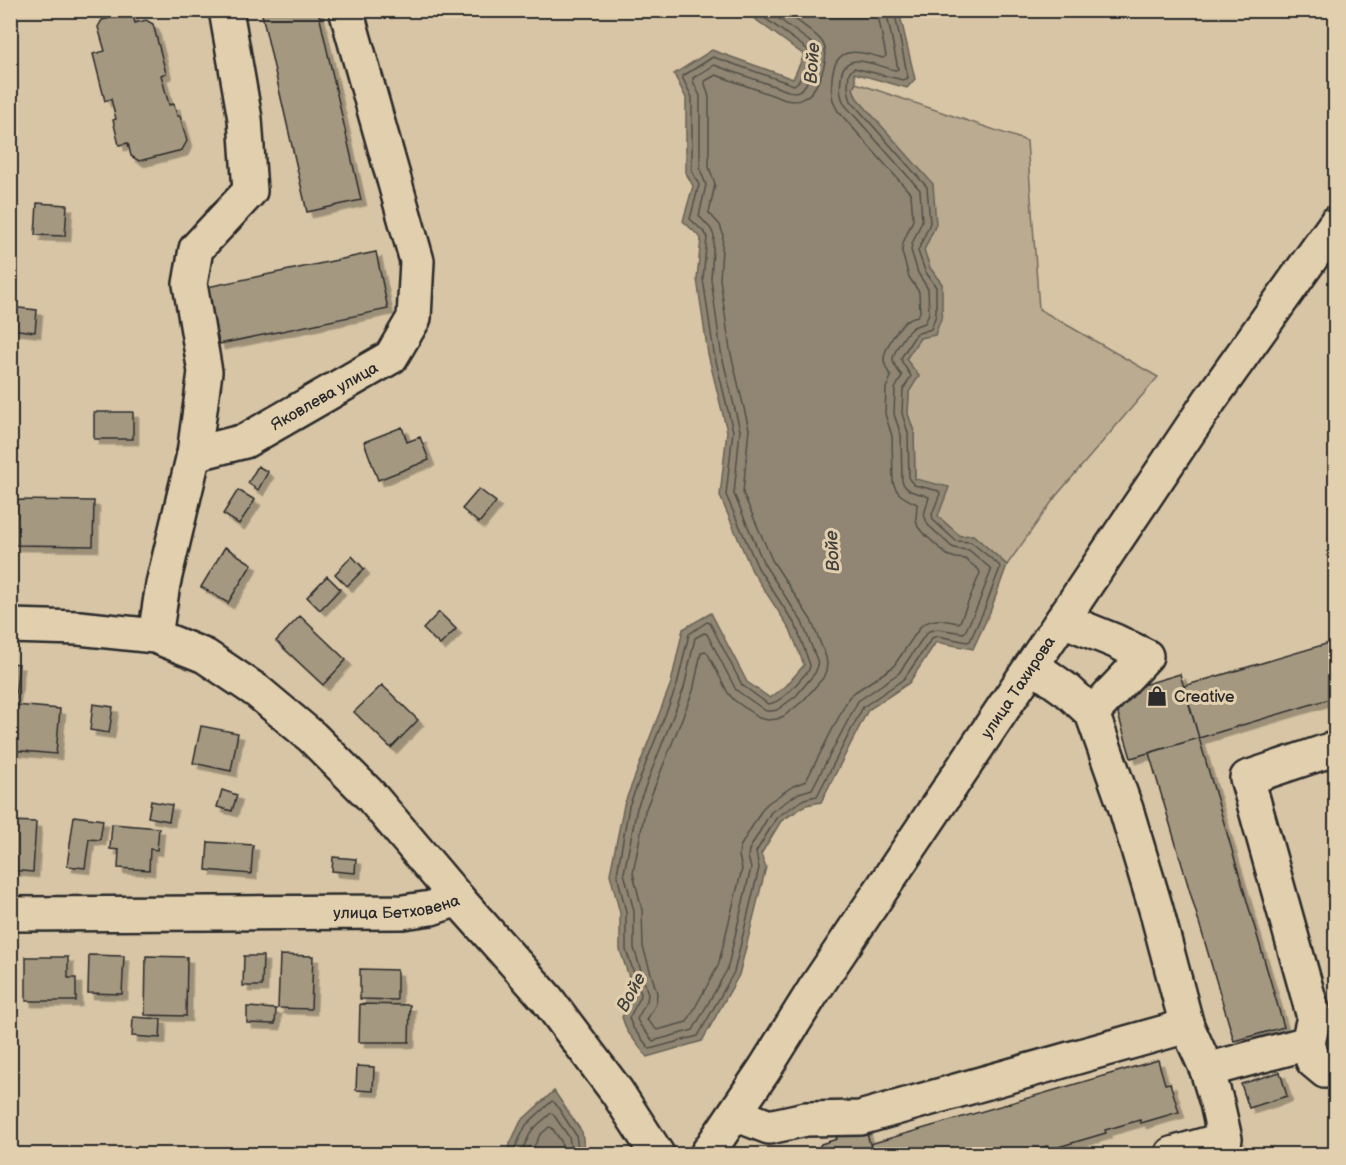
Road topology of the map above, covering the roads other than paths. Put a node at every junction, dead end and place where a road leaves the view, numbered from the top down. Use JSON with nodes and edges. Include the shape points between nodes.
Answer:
{"nodes":[{"id":1,"x":226,"y":10,"type":"edge"},
{"id":2,"x":346,"y":10,"type":"edge"},
{"id":3,"x":1335,"y":223,"type":"edge"},
{"id":4,"x":194,"y":454,"type":"junction"},
{"id":5,"x":1063,"y":620,"type":"junction"},
{"id":6,"x":10,"y":626,"type":"edge"},
{"id":7,"x":155,"y":636,"type":"junction"},
{"id":8,"x":1032,"y":666,"type":"junction"},
{"id":9,"x":1092,"y":713,"type":"junction"},
{"id":10,"x":1333,"y":756,"type":"edge"},
{"id":11,"x":458,"y":899,"type":"junction"},
{"id":12,"x":10,"y":914,"type":"edge"},
{"id":13,"x":1187,"y":1026,"type":"junction"},
{"id":14,"x":1308,"y":1043,"type":"junction"},
{"id":15,"x":1335,"y":1068,"type":"edge"},
{"id":16,"x":1207,"y":1070,"type":"junction"},
{"id":17,"x":735,"y":1114,"type":"junction"},
{"id":18,"x":1233,"y":1140,"type":"edge"},
{"id":19,"x":772,"y":1141,"type":"edge"},
{"id":20,"x":657,"y":1155,"type":"edge"},
{"id":21,"x":707,"y":1155,"type":"edge"},
{"id":22,"x":1172,"y":1155,"type":"edge"}],
"edges":[{"from":1,"to":4,"type":"street","via":[[245,119],[250,191],[196,249],[190,284],[205,372]]},
{"from":2,"to":4,"type":"street","name":"Яковлева улица","via":[[417,261],[414,318],[391,357],[245,441]]},
{"from":3,"to":5,"type":"street","name":"улица Тахирова","via":[[1210,400]]},
{"from":4,"to":7,"type":"street","via":[[163,584]]},
{"from":5,"to":8,"type":"street","name":"улица Тахирова"},
{"from":5,"to":9,"type":"street","via":[[1146,656]]},
{"from":6,"to":7,"type":"street"},
{"from":7,"to":11,"type":"street","via":[[205,656],[257,691],[312,737],[370,795]]},
{"from":8,"to":9,"type":"street"},
{"from":8,"to":17,"type":"street","name":"улица Тахирова"},
{"from":9,"to":13,"type":"street","via":[[1126,809]]},
{"from":10,"to":14,"type":"street","via":[[1246,778],[1314,1017]]},
{"from":11,"to":12,"type":"street","name":"улица Бетховена","via":[[403,912]]},
{"from":11,"to":20,"type":"street","name":"улица Бетховена","via":[[547,999],[617,1092]]},
{"from":13,"to":16,"type":"street"},
{"from":13,"to":19,"type":"street","via":[[860,1118],[806,1119]]},
{"from":14,"to":15,"type":"street","via":[[1314,1062],[1325,1071]]},
{"from":14,"to":16,"type":"street"},
{"from":16,"to":18,"type":"street"},
{"from":17,"to":19,"type":"street"},
{"from":17,"to":21,"type":"street","name":"улица Тахирова"},
{"from":18,"to":22,"type":"street"}]}
